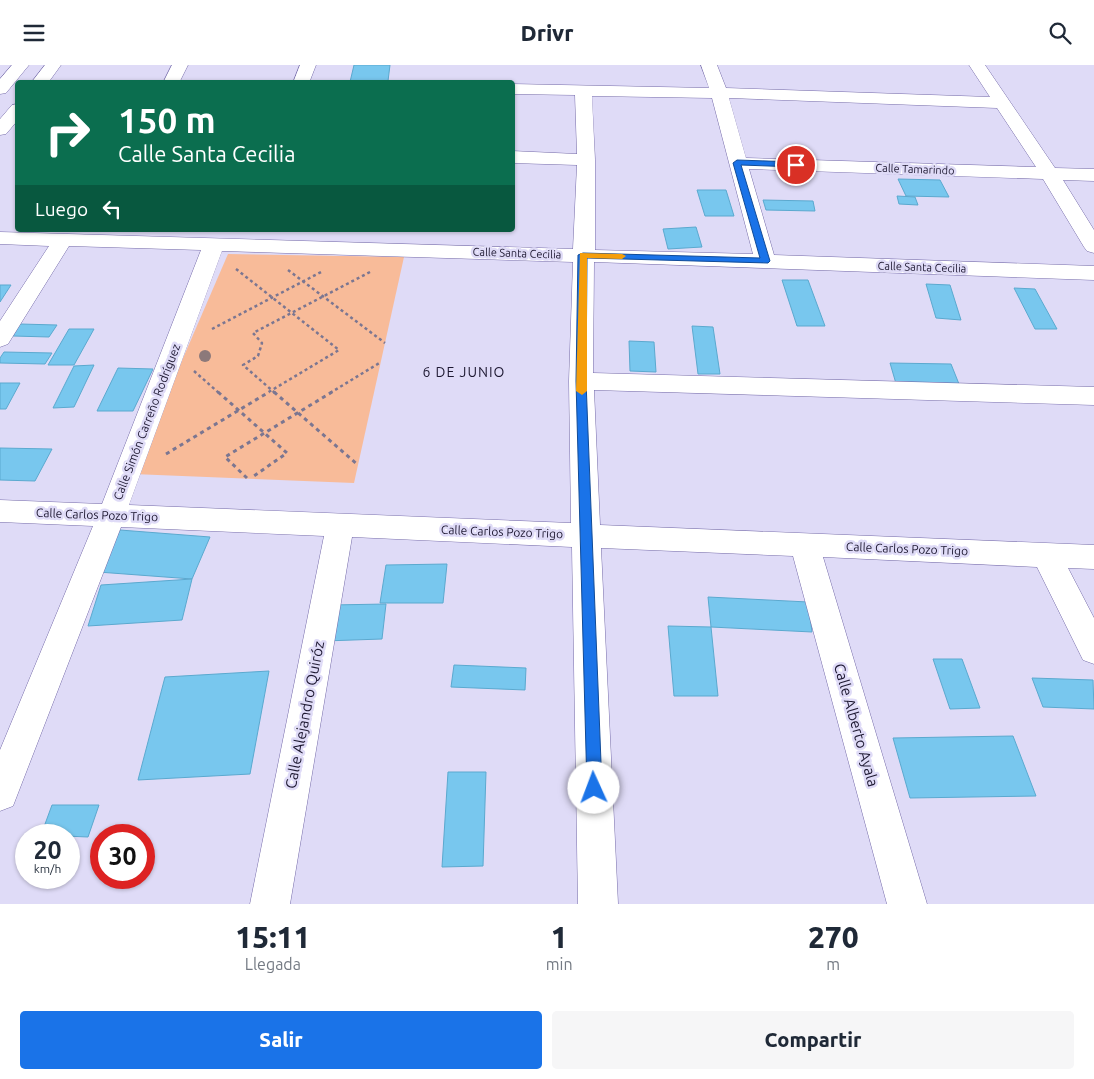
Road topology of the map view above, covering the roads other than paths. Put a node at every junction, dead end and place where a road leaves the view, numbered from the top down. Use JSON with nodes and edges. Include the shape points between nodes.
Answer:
{"nodes":[{"id":1,"x":53,"y":65,"type":"edge"},
{"id":2,"x":180,"y":65,"type":"edge"},
{"id":3,"x":308,"y":65,"type":"edge"},
{"id":4,"x":709,"y":65,"type":"edge"},
{"id":5,"x":977,"y":65,"type":"edge"},
{"id":6,"x":11,"y":71,"type":"edge"},
{"id":7,"x":41,"y":80,"type":"edge"},
{"id":8,"x":172,"y":80,"type":"edge"},
{"id":9,"x":302,"y":80,"type":"edge"},
{"id":10,"x":0,"y":89,"type":"edge"},
{"id":11,"x":515,"y":89,"type":"edge"},
{"id":12,"x":582,"y":91,"type":"junction"},
{"id":13,"x":719,"y":93,"type":"junction"},
{"id":14,"x":1002,"y":103,"type":"junction"},
{"id":15,"x":15,"y":112,"type":"edge"},
{"id":16,"x":0,"y":130,"type":"edge"},
{"id":17,"x":515,"y":157,"type":"edge"},
{"id":18,"x":586,"y":160,"type":"junction"},
{"id":19,"x":737,"y":163,"type":"junction"},
{"id":20,"x":1050,"y":174,"type":"junction"},
{"id":21,"x":1094,"y":175,"type":"edge"},
{"id":22,"x":79,"y":237,"type":"edge"},
{"id":23,"x":0,"y":238,"type":"edge"},
{"id":24,"x":232,"y":240,"type":"edge"},
{"id":25,"x":1094,"y":247,"type":"edge"},
{"id":26,"x":583,"y":255,"type":"junction"},
{"id":27,"x":765,"y":261,"type":"junction"},
{"id":28,"x":1092,"y":275,"type":"edge"},
{"id":29,"x":0,"y":339,"type":"edge"},
{"id":30,"x":581,"y":381,"type":"junction"},
{"id":31,"x":1094,"y":396,"type":"edge"},
{"id":32,"x":0,"y":511,"type":"edge"},
{"id":33,"x":111,"y":516,"type":"junction"},
{"id":34,"x":340,"y":526,"type":"junction"},
{"id":35,"x":586,"y":536,"type":"junction"},
{"id":36,"x":805,"y":545,"type":"junction"},
{"id":37,"x":1046,"y":555,"type":"junction"},
{"id":38,"x":1094,"y":557,"type":"edge"},
{"id":39,"x":1094,"y":650,"type":"edge"},
{"id":40,"x":0,"y":793,"type":"edge"},
{"id":41,"x":270,"y":904,"type":"edge"},
{"id":42,"x":598,"y":904,"type":"edge"},
{"id":43,"x":907,"y":904,"type":"edge"}],
"edges":[{"from":1,"to":7,"type":"street"},
{"from":2,"to":8,"type":"street"},
{"from":3,"to":9,"type":"street"},
{"from":4,"to":13,"type":"street"},
{"from":5,"to":14,"type":"street"},
{"from":6,"to":10,"type":"street"},
{"from":11,"to":12,"type":"street"},
{"from":12,"to":13,"type":"street"},
{"from":12,"to":18,"type":"street"},
{"from":13,"to":14,"type":"street"},
{"from":13,"to":19,"type":"street"},
{"from":14,"to":20,"type":"street"},
{"from":15,"to":16,"type":"street"},
{"from":17,"to":18,"type":"street"},
{"from":18,"to":26,"type":"street"},
{"from":19,"to":20,"type":"street","name":"Calle Tamarindo"},
{"from":19,"to":27,"type":"street"},
{"from":20,"to":21,"type":"street","name":"Calle Tamarindo"},
{"from":20,"to":25,"type":"street"},
{"from":22,"to":23,"type":"street","name":"Calle Santa Cecilia"},
{"from":22,"to":24,"type":"street","name":"Calle Santa Cecilia"},
{"from":22,"to":29,"type":"street"},
{"from":24,"to":26,"type":"street","name":"Calle Santa Cecilia"},
{"from":24,"to":33,"type":"street","name":"Calle Simón Carreño Rodríguez"},
{"from":26,"to":27,"type":"street","name":"Calle Santa Cecilia"},
{"from":26,"to":30,"type":"street"},
{"from":27,"to":28,"type":"street","name":"Calle Santa Cecilia"},
{"from":30,"to":31,"type":"street"},
{"from":30,"to":35,"type":"street"},
{"from":32,"to":33,"type":"street","name":"Calle Carlos Pozo Trigo"},
{"from":33,"to":34,"type":"street","name":"Calle Carlos Pozo Trigo"},
{"from":33,"to":40,"type":"street","name":"Calle Simón Carreño Rodríguez"},
{"from":34,"to":35,"type":"street","name":"Calle Carlos Pozo Trigo"},
{"from":34,"to":41,"type":"street","name":"Calle Alejandro Quiróz"},
{"from":35,"to":36,"type":"street","name":"Calle Carlos Pozo Trigo"},
{"from":35,"to":42,"type":"street"},
{"from":36,"to":37,"type":"street","name":"Calle Carlos Pozo Trigo"},
{"from":36,"to":43,"type":"street","name":"Calle Alberto Ayala"},
{"from":37,"to":38,"type":"street","name":"Calle Carlos Pozo Trigo"},
{"from":37,"to":39,"type":"street"}]}
